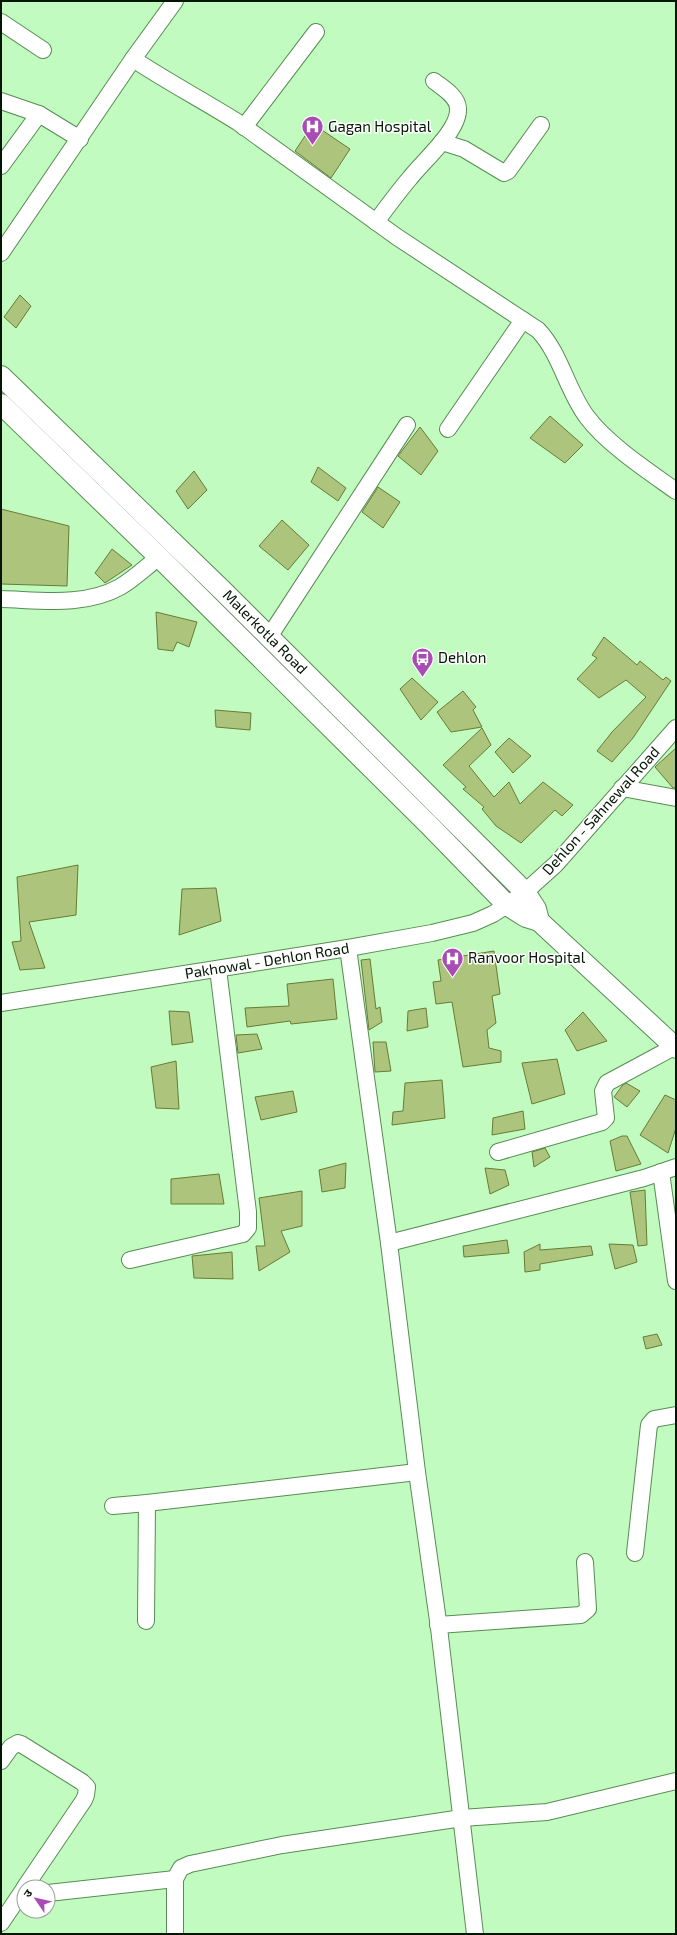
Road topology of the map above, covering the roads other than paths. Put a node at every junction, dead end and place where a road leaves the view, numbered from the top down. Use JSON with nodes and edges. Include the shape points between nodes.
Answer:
{"nodes":[{"id":1,"x":175,"y":1,"type":"edge"},
{"id":2,"x":1,"y":22,"type":"edge"},
{"id":3,"x":316,"y":32,"type":"dead end"},
{"id":4,"x":43,"y":50,"type":"dead end"},
{"id":5,"x":133,"y":59,"type":"junction"},
{"id":6,"x":434,"y":81,"type":"dead end"},
{"id":7,"x":1,"y":100,"type":"edge"},
{"id":8,"x":39,"y":114,"type":"junction"},
{"id":9,"x":541,"y":125,"type":"dead end"},
{"id":10,"x":244,"y":127,"type":"junction"},
{"id":11,"x":80,"y":139,"type":"junction"},
{"id":12,"x":442,"y":142,"type":"junction"},
{"id":13,"x":1,"y":166,"type":"edge"},
{"id":14,"x":376,"y":222,"type":"junction"},
{"id":15,"x":1,"y":253,"type":"edge"},
{"id":16,"x":524,"y":320,"type":"junction"},
{"id":17,"x":1,"y":376,"type":"edge"},
{"id":18,"x":1,"y":404,"type":"edge"},
{"id":19,"x":407,"y":426,"type":"dead end"},
{"id":20,"x":448,"y":429,"type":"dead end"},
{"id":21,"x":676,"y":491,"type":"edge"},
{"id":22,"x":159,"y":557,"type":"junction"},
{"id":23,"x":1,"y":599,"type":"edge"},
{"id":24,"x":269,"y":637,"type":"junction"},
{"id":25,"x":676,"y":728,"type":"edge"},
{"id":26,"x":622,"y":788,"type":"junction"},
{"id":27,"x":676,"y":798,"type":"edge"},
{"id":28,"x":525,"y":892,"type":"junction"},
{"id":29,"x":507,"y":906,"type":"junction"},
{"id":30,"x":539,"y":921,"type":"junction"},
{"id":31,"x":348,"y":948,"type":"junction"},
{"id":32,"x":218,"y":969,"type":"junction"},
{"id":33,"x":1,"y":1003,"type":"edge"},
{"id":34,"x":675,"y":1047,"type":"edge"},
{"id":35,"x":498,"y":1152,"type":"dead end"},
{"id":36,"x":676,"y":1167,"type":"edge"},
{"id":37,"x":661,"y":1172,"type":"junction"},
{"id":38,"x":388,"y":1243,"type":"junction"},
{"id":39,"x":130,"y":1260,"type":"dead end"},
{"id":40,"x":676,"y":1282,"type":"edge"},
{"id":41,"x":676,"y":1415,"type":"edge"},
{"id":42,"x":416,"y":1472,"type":"junction"},
{"id":43,"x":147,"y":1504,"type":"junction"},
{"id":44,"x":113,"y":1506,"type":"dead end"},
{"id":45,"x":636,"y":1553,"type":"dead end"},
{"id":46,"x":585,"y":1562,"type":"dead end"},
{"id":47,"x":146,"y":1621,"type":"dead end"},
{"id":48,"x":438,"y":1625,"type":"junction"},
{"id":49,"x":1,"y":1761,"type":"edge"},
{"id":50,"x":676,"y":1781,"type":"edge"},
{"id":51,"x":462,"y":1818,"type":"junction"},
{"id":52,"x":31,"y":1879,"type":"edge"},
{"id":53,"x":175,"y":1879,"type":"junction"},
{"id":54,"x":56,"y":1892,"type":"edge"},
{"id":55,"x":16,"y":1902,"type":"edge"},
{"id":56,"x":1,"y":1923,"type":"edge"},
{"id":57,"x":175,"y":1934,"type":"edge"},
{"id":58,"x":475,"y":1934,"type":"edge"}],
"edges":[{"from":1,"to":5,"type":"street"},
{"from":2,"to":4,"type":"street"},
{"from":3,"to":10,"type":"street"},
{"from":5,"to":10,"type":"street"},
{"from":5,"to":11,"type":"street"},
{"from":6,"to":12,"type":"street","via":[[452,96],[458,108],[456,119]]},
{"from":7,"to":8,"type":"street"},
{"from":8,"to":11,"type":"street"},
{"from":8,"to":13,"type":"street"},
{"from":9,"to":12,"type":"street","via":[[504,173],[464,149]]},
{"from":10,"to":14,"type":"street"},
{"from":11,"to":15,"type":"street"},
{"from":12,"to":14,"type":"street","via":[[409,178]]},
{"from":14,"to":16,"type":"street"},
{"from":16,"to":20,"type":"street"},
{"from":16,"to":21,"type":"street","via":[[538,330],[550,345],[590,421],[612,442]]},
{"from":17,"to":24,"type":"main road","name":"Malerkotla Road"},
{"from":18,"to":22,"type":"main road","name":"Malerkotla Road"},
{"from":19,"to":24,"type":"street"},
{"from":22,"to":23,"type":"street","via":[[129,581],[108,592],[82,599]]},
{"from":22,"to":29,"type":"main road","name":"Malerkotla Road"},
{"from":24,"to":28,"type":"main road","name":"Malerkotla Road"},
{"from":25,"to":26,"type":"street","name":"Dehlon - Sahnewal Road"},
{"from":26,"to":27,"type":"street"},
{"from":26,"to":28,"type":"street","name":"Dehlon - Sahnewal Road","via":[[556,864]]},
{"from":28,"to":29,"type":"street","name":"Pakhowal - Dehlon Road"},
{"from":28,"to":30,"type":"main road","name":"Malerkotla Road","via":[[536,909]]},
{"from":29,"to":30,"type":"main road","name":"Malerkotla Road","via":[[526,918]]},
{"from":29,"to":31,"type":"street","name":"Pakhowal - Dehlon Road","via":[[473,923]]},
{"from":30,"to":34,"type":"main road"},
{"from":31,"to":32,"type":"street","name":"Pakhowal - Dehlon Road"},
{"from":31,"to":38,"type":"street"},
{"from":32,"to":33,"type":"street","name":"Pakhowal - Dehlon Road"},
{"from":32,"to":39,"type":"street","via":[[248,1228],[243,1234]]},
{"from":34,"to":35,"type":"street","via":[[607,1083],[603,1091],[606,1118],[602,1122]]},
{"from":36,"to":37,"type":"street"},
{"from":37,"to":38,"type":"street"},
{"from":37,"to":40,"type":"street"},
{"from":38,"to":42,"type":"street"},
{"from":41,"to":45,"type":"street","via":[[654,1419],[649,1425]]},
{"from":42,"to":43,"type":"street"},
{"from":42,"to":48,"type":"street"},
{"from":43,"to":44,"type":"street"},
{"from":43,"to":47,"type":"street"},
{"from":46,"to":48,"type":"street","via":[[588,1609],[581,1615]]},
{"from":48,"to":51,"type":"street"},
{"from":49,"to":52,"type":"street","via":[[11,1747],[18,1743],[82,1782],[86,1787],[86,1795]]},
{"from":50,"to":51,"type":"street","via":[[547,1812]]},
{"from":51,"to":53,"type":"street","via":[[282,1845],[199,1861],[181,1868]]},
{"from":51,"to":58,"type":"street"},
{"from":53,"to":54,"type":"street"},
{"from":53,"to":57,"type":"street"},
{"from":55,"to":56,"type":"street"}]}
